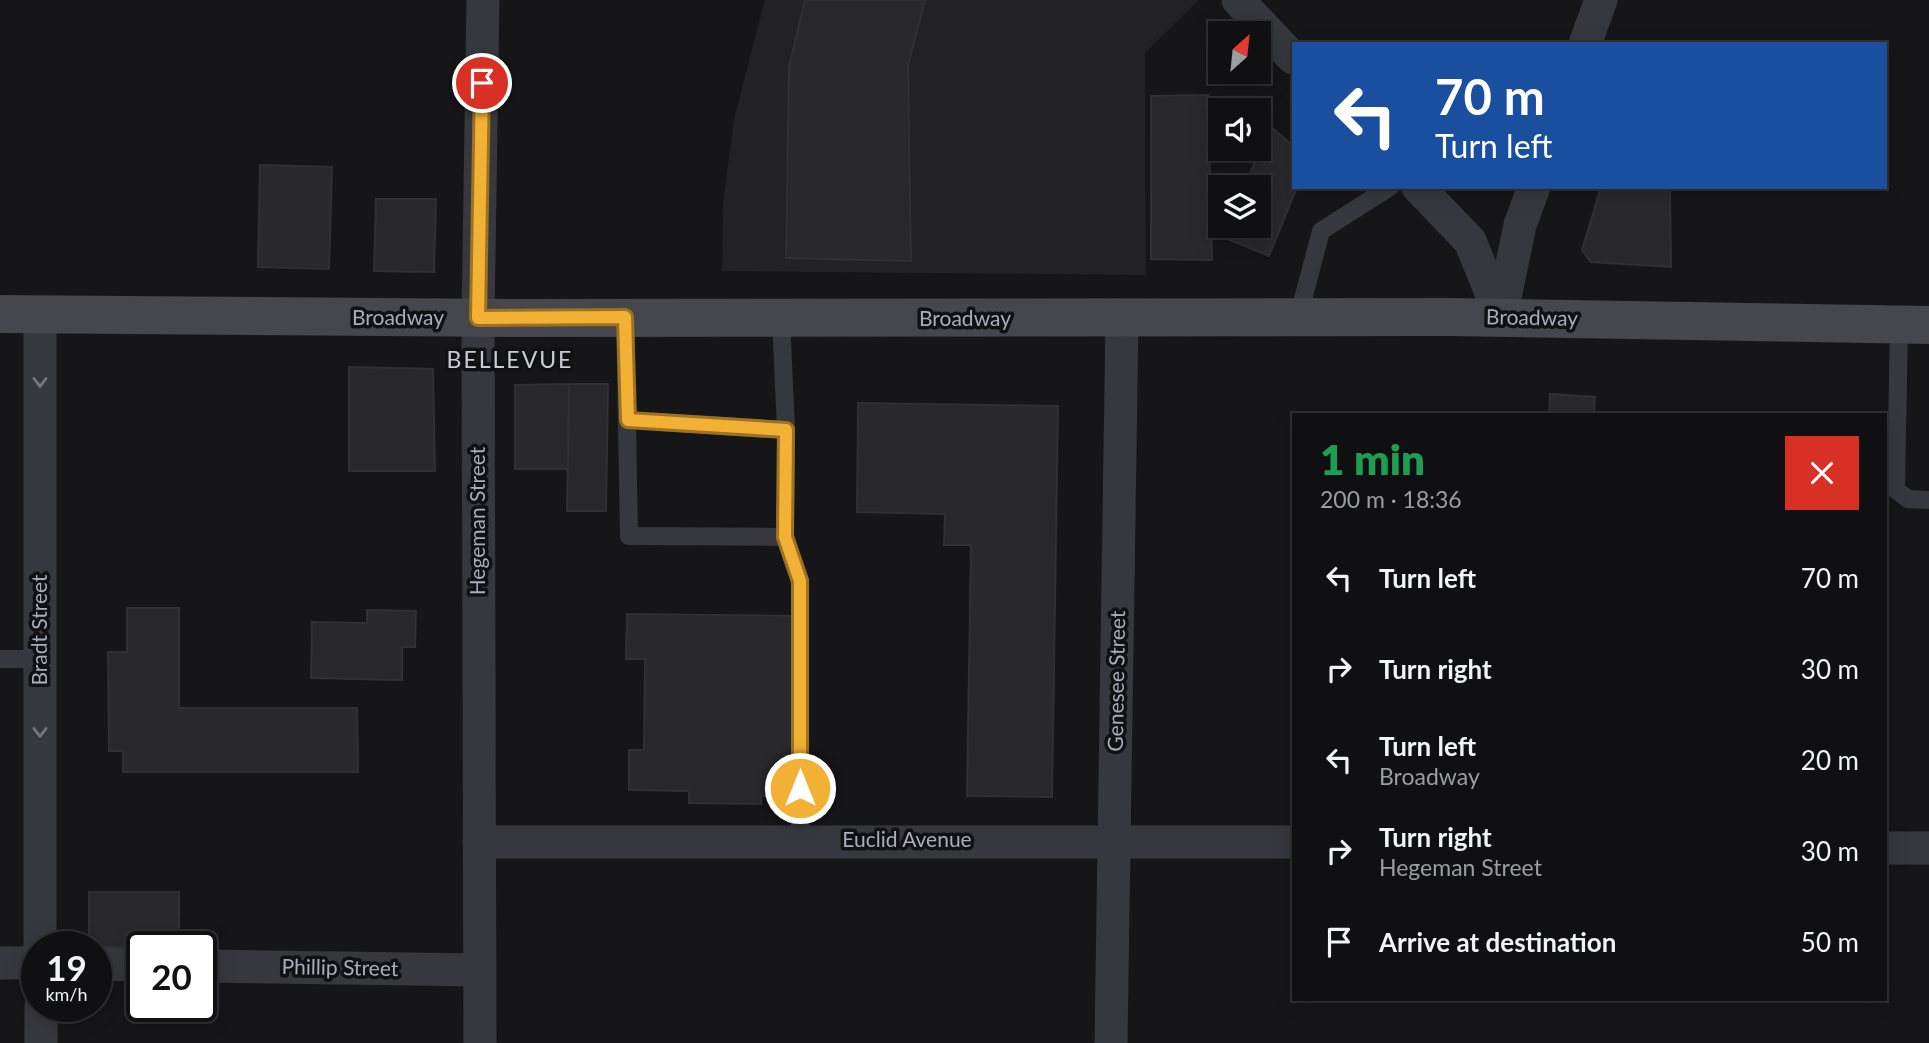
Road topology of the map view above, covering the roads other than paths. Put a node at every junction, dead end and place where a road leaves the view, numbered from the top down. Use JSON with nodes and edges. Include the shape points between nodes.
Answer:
{"nodes":[{"id":1,"x":483,"y":0,"type":"edge"},
{"id":2,"x":1238,"y":0,"type":"edge"},
{"id":3,"x":1601,"y":0,"type":"edge"},
{"id":4,"x":1586,"y":42,"type":"edge"},
{"id":5,"x":1292,"y":57,"type":"edge"},
{"id":6,"x":1387,"y":189,"type":"edge"},
{"id":7,"x":1420,"y":189,"type":"edge"},
{"id":8,"x":1533,"y":189,"type":"edge"},
{"id":9,"x":0,"y":313,"type":"edge"},
{"id":10,"x":40,"y":314,"type":"junction"},
{"id":11,"x":625,"y":317,"type":"junction"},
{"id":12,"x":781,"y":317,"type":"junction"},
{"id":13,"x":1501,"y":317,"type":"junction"},
{"id":14,"x":478,"y":318,"type":"junction"},
{"id":15,"x":1298,"y":318,"type":"junction"},
{"id":16,"x":1122,"y":319,"type":"junction"},
{"id":17,"x":1914,"y":325,"type":"edge"},
{"id":18,"x":628,"y":420,"type":"junction"},
{"id":19,"x":786,"y":430,"type":"junction"},
{"id":20,"x":1929,"y":500,"type":"edge"},
{"id":21,"x":785,"y":537,"type":"junction"},
{"id":22,"x":0,"y":659,"type":"edge"},
{"id":23,"x":40,"y":659,"type":"junction"},
{"id":24,"x":800,"y":840,"type":"junction"},
{"id":25,"x":1115,"y":841,"type":"junction"},
{"id":26,"x":479,"y":842,"type":"junction"},
{"id":27,"x":1292,"y":842,"type":"edge"},
{"id":28,"x":1887,"y":848,"type":"edge"},
{"id":29,"x":1929,"y":848,"type":"edge"},
{"id":30,"x":40,"y":931,"type":"edge"},
{"id":31,"x":0,"y":963,"type":"edge"},
{"id":32,"x":21,"y":963,"type":"edge"},
{"id":33,"x":217,"y":966,"type":"edge"},
{"id":34,"x":479,"y":970,"type":"junction"},
{"id":35,"x":41,"y":1022,"type":"edge"},
{"id":36,"x":41,"y":1043,"type":"edge"},
{"id":37,"x":480,"y":1043,"type":"edge"},
{"id":38,"x":1111,"y":1043,"type":"edge"}],
"edges":[{"from":1,"to":14,"type":"street","name":"Hegeman Street"},
{"from":2,"to":5,"type":"street"},
{"from":3,"to":4,"type":"street"},
{"from":6,"to":15,"type":"lane","via":[[1321,231]]},
{"from":7,"to":13,"type":"street","via":[[1470,241]]},
{"from":8,"to":13,"type":"street","via":[[1520,225]]},
{"from":9,"to":10,"type":"main road","name":"Broadway"},
{"from":10,"to":14,"type":"main road","name":"Broadway"},
{"from":10,"to":23,"type":"street","name":"Bradt Street","one_way":true},
{"from":11,"to":12,"type":"main road","name":"Broadway"},
{"from":11,"to":14,"type":"main road","name":"Broadway"},
{"from":11,"to":18,"type":"lane"},
{"from":12,"to":16,"type":"main road","name":"Broadway"},
{"from":12,"to":19,"type":"lane"},
{"from":13,"to":15,"type":"main road","name":"Broadway"},
{"from":13,"to":17,"type":"main road","name":"Broadway"},
{"from":14,"to":26,"type":"street","name":"Hegeman Street"},
{"from":15,"to":16,"type":"main road","name":"Broadway"},
{"from":16,"to":25,"type":"street","name":"Genesee Street"},
{"from":17,"to":20,"type":"lane","via":[[1896,490],[1908,499]]},
{"from":18,"to":19,"type":"lane"},
{"from":18,"to":21,"type":"lane","via":[[629,536]]},
{"from":19,"to":21,"type":"lane"},
{"from":21,"to":24,"type":"lane","via":[[800,581]]},
{"from":22,"to":23,"type":"lane"},
{"from":23,"to":30,"type":"street","name":"Bradt Street","one_way":true},
{"from":24,"to":25,"type":"street","name":"Euclid Avenue"},
{"from":24,"to":26,"type":"street","name":"Euclid Avenue"},
{"from":25,"to":27,"type":"street","name":"Euclid Avenue"},
{"from":25,"to":38,"type":"street","name":"Genesee Street"},
{"from":26,"to":34,"type":"street","name":"Hegeman Street"},
{"from":28,"to":29,"type":"street"},
{"from":31,"to":32,"type":"street"},
{"from":33,"to":34,"type":"street","name":"Phillip Street"},
{"from":34,"to":37,"type":"street","name":"Hegeman Street"},
{"from":35,"to":36,"type":"street"}]}
